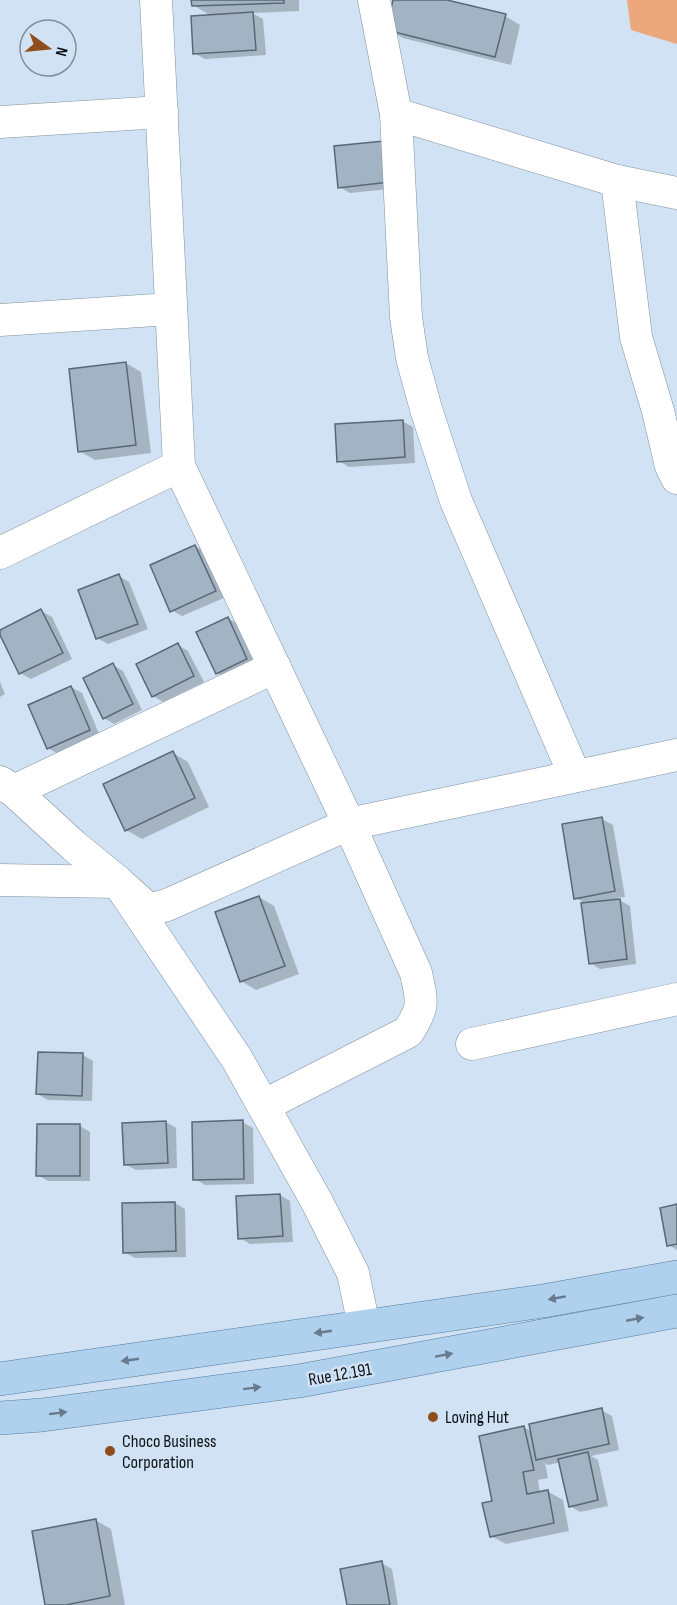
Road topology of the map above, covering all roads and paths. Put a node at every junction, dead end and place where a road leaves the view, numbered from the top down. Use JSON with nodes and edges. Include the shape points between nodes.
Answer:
{"nodes":[{"id":1,"x":156,"y":0,"type":"edge"},
{"id":2,"x":374,"y":0,"type":"edge"},
{"id":3,"x":162,"y":111,"type":"junction"},
{"id":4,"x":396,"y":114,"type":"junction"},
{"id":5,"x":0,"y":122,"type":"edge"},
{"id":6,"x":617,"y":181,"type":"junction"},
{"id":7,"x":677,"y":194,"type":"edge"},
{"id":8,"x":171,"y":309,"type":"junction"},
{"id":9,"x":0,"y":320,"type":"edge"},
{"id":10,"x":179,"y":466,"type":"junction"},
{"id":11,"x":677,"y":478,"type":"edge"},
{"id":12,"x":0,"y":553,"type":"edge"},
{"id":13,"x":274,"y":668,"type":"junction"},
{"id":14,"x":677,"y":755,"type":"edge"},
{"id":15,"x":575,"y":776,"type":"junction"},
{"id":16,"x":7,"y":786,"type":"edge"},
{"id":17,"x":349,"y":824,"type":"junction"},
{"id":18,"x":0,"y":880,"type":"edge"},
{"id":19,"x":118,"y":882,"type":"junction"},
{"id":20,"x":677,"y":999,"type":"edge"},
{"id":21,"x":472,"y":1044,"type":"dead end"},
{"id":22,"x":263,"y":1106,"type":"junction"},
{"id":23,"x":677,"y":1277,"type":"edge"},
{"id":24,"x":677,"y":1311,"type":"edge"},
{"id":25,"x":364,"y":1326,"type":"junction"},
{"id":26,"x":0,"y":1378,"type":"edge"},
{"id":27,"x":0,"y":1418,"type":"edge"}],
"edges":[{"from":1,"to":3,"type":"street"},
{"from":2,"to":4,"type":"street"},
{"from":3,"to":5,"type":"street"},
{"from":3,"to":8,"type":"street"},
{"from":4,"to":6,"type":"street"},
{"from":4,"to":15,"type":"street","via":[[406,317],[412,358],[456,501]]},
{"from":6,"to":7,"type":"street"},
{"from":6,"to":11,"type":"street","via":[[636,337]]},
{"from":8,"to":9,"type":"street"},
{"from":8,"to":10,"type":"street"},
{"from":10,"to":12,"type":"street"},
{"from":10,"to":13,"type":"street"},
{"from":13,"to":16,"type":"street"},
{"from":13,"to":17,"type":"street"},
{"from":14,"to":15,"type":"street"},
{"from":15,"to":17,"type":"street"},
{"from":16,"to":19,"type":"street"},
{"from":17,"to":19,"type":"street","via":[[149,910]]},
{"from":17,"to":22,"type":"street","via":[[416,973],[421,998],[419,1014],[408,1032]]},
{"from":18,"to":19,"type":"street"},
{"from":19,"to":22,"type":"street","via":[[237,1059]]},
{"from":20,"to":21,"type":"street"},
{"from":22,"to":25,"type":"street","via":[[353,1274]]},
{"from":23,"to":25,"type":"main road","one_way":true},
{"from":27,"to":24,"type":"main road","name":"Rue 12.191","one_way":true,"via":[[299,1381]]},
{"from":25,"to":26,"type":"main road","one_way":true}]}
